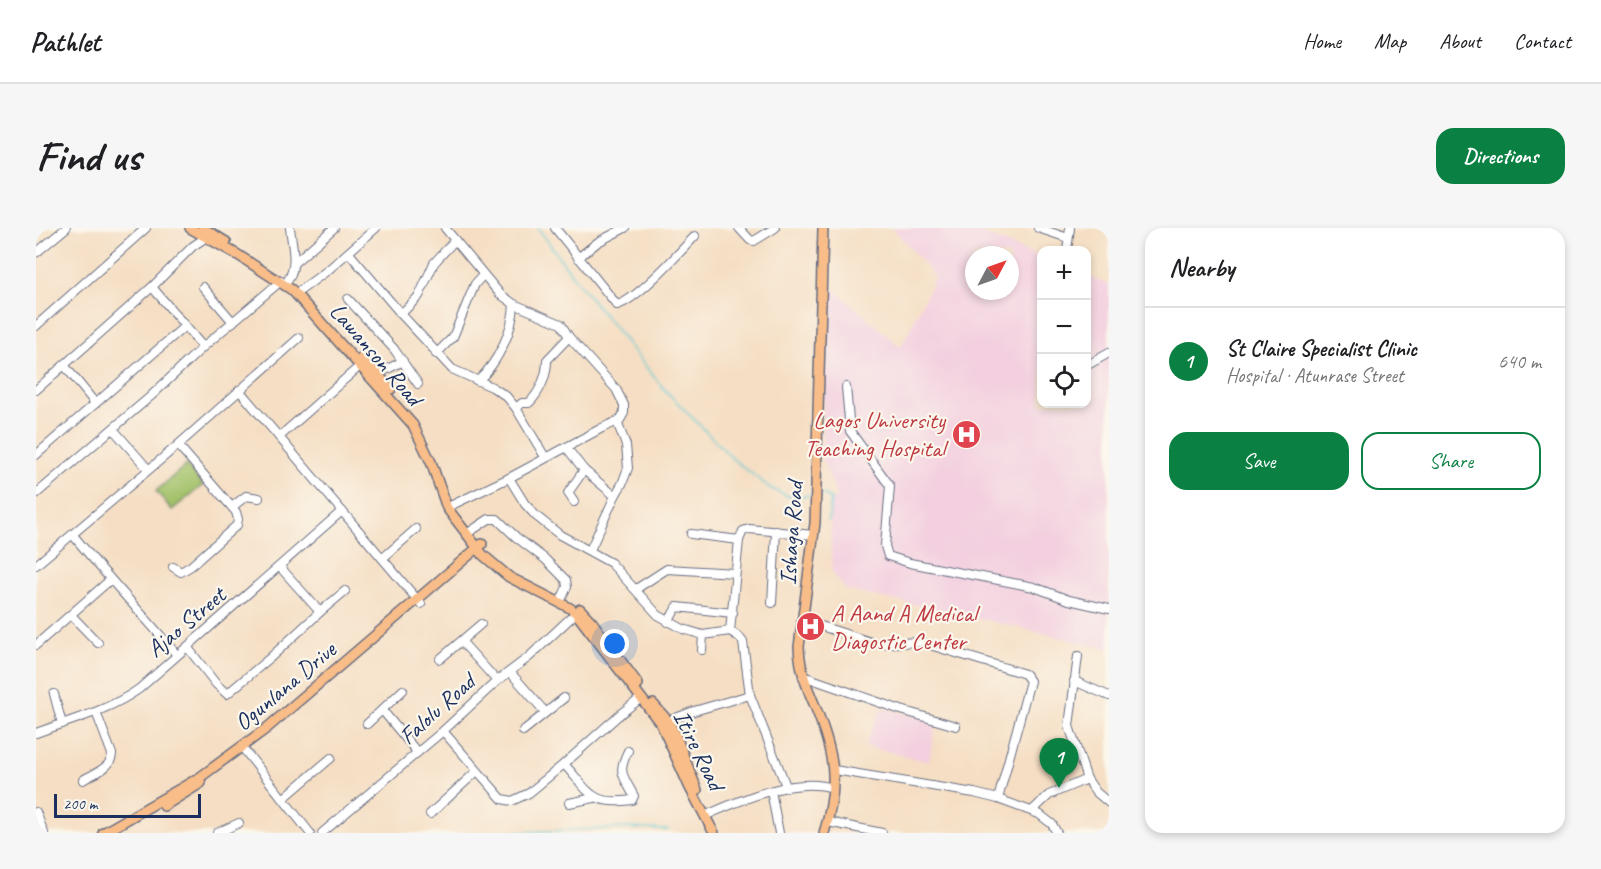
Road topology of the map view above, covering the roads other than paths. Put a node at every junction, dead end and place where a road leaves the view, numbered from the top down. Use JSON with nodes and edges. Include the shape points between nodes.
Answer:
{"nodes":[{"id":1,"x":66,"y":228,"type":"edge"},
{"id":2,"x":146,"y":228,"type":"edge"},
{"id":3,"x":190,"y":228,"type":"edge"},
{"id":4,"x":290,"y":228,"type":"edge"},
{"id":5,"x":334,"y":228,"type":"edge"},
{"id":6,"x":376,"y":228,"type":"edge"},
{"id":7,"x":445,"y":228,"type":"edge"},
{"id":8,"x":624,"y":228,"type":"edge"},
{"id":9,"x":739,"y":228,"type":"edge"},
{"id":10,"x":775,"y":228,"type":"edge"},
{"id":11,"x":817,"y":228,"type":"edge"},
{"id":12,"x":823,"y":228,"type":"edge"},
{"id":13,"x":1038,"y":228,"type":"edge"},
{"id":14,"x":1070,"y":228,"type":"edge"},
{"id":15,"x":557,"y":229,"type":"edge"},
{"id":16,"x":205,"y":231,"type":"edge"},
{"id":17,"x":695,"y":236,"type":"dead end"},
{"id":18,"x":1068,"y":238,"type":"junction"},
{"id":19,"x":454,"y":240,"type":"junction"},
{"id":20,"x":1067,"y":246,"type":"edge"},
{"id":21,"x":36,"y":253,"type":"edge"},
{"id":22,"x":349,"y":253,"type":"junction"},
{"id":23,"x":578,"y":258,"type":"junction"},
{"id":24,"x":294,"y":263,"type":"junction"},
{"id":25,"x":483,"y":275,"type":"junction"},
{"id":26,"x":284,"y":281,"type":"junction"},
{"id":27,"x":203,"y":287,"type":"dead end"},
{"id":28,"x":152,"y":288,"type":"junction"},
{"id":29,"x":301,"y":290,"type":"junction"},
{"id":30,"x":348,"y":299,"type":"dead end"},
{"id":31,"x":514,"y":304,"type":"junction"},
{"id":32,"x":401,"y":314,"type":"junction"},
{"id":33,"x":233,"y":322,"type":"junction"},
{"id":34,"x":36,"y":326,"type":"edge"},
{"id":35,"x":185,"y":326,"type":"junction"},
{"id":36,"x":569,"y":337,"type":"junction"},
{"id":37,"x":299,"y":338,"type":"dead end"},
{"id":38,"x":203,"y":347,"type":"junction"},
{"id":39,"x":1109,"y":353,"type":"edge"},
{"id":40,"x":436,"y":354,"type":"junction"},
{"id":41,"x":403,"y":361,"type":"junction"},
{"id":42,"x":1091,"y":363,"type":"edge"},
{"id":43,"x":64,"y":365,"type":"junction"},
{"id":44,"x":361,"y":365,"type":"junction"},
{"id":45,"x":378,"y":374,"type":"junction"},
{"id":46,"x":478,"y":381,"type":"junction"},
{"id":47,"x":418,"y":384,"type":"dead end"},
{"id":48,"x":846,"y":387,"type":"dead end"},
{"id":49,"x":36,"y":390,"type":"edge"},
{"id":50,"x":239,"y":390,"type":"junction"},
{"id":51,"x":95,"y":403,"type":"junction"},
{"id":52,"x":398,"y":403,"type":"junction"},
{"id":53,"x":516,"y":408,"type":"junction"},
{"id":54,"x":617,"y":422,"type":"junction"},
{"id":55,"x":113,"y":429,"type":"junction"},
{"id":56,"x":279,"y":437,"type":"junction"},
{"id":57,"x":178,"y":445,"type":"junction"},
{"id":58,"x":566,"y":447,"type":"junction"},
{"id":59,"x":36,"y":455,"type":"edge"},
{"id":60,"x":545,"y":457,"type":"junction"},
{"id":61,"x":148,"y":469,"type":"junction"},
{"id":62,"x":584,"y":470,"type":"junction"},
{"id":63,"x":509,"y":477,"type":"junction"},
{"id":64,"x":812,"y":485,"type":"junction"},
{"id":65,"x":36,"y":494,"type":"edge"},
{"id":66,"x":615,"y":496,"type":"junction"},
{"id":67,"x":259,"y":498,"type":"dead end"},
{"id":68,"x":574,"y":502,"type":"dead end"},
{"id":69,"x":452,"y":505,"type":"junction"},
{"id":70,"x":232,"y":507,"type":"junction"},
{"id":71,"x":342,"y":511,"type":"junction"},
{"id":72,"x":416,"y":529,"type":"dead end"},
{"id":73,"x":471,"y":531,"type":"junction"},
{"id":74,"x":776,"y":531,"type":"junction"},
{"id":75,"x":690,"y":534,"type":"dead end"},
{"id":76,"x":811,"y":534,"type":"junction"},
{"id":77,"x":73,"y":535,"type":"junction"},
{"id":78,"x":739,"y":540,"type":"junction"},
{"id":79,"x":482,"y":547,"type":"junction"},
{"id":80,"x":590,"y":550,"type":"junction"},
{"id":81,"x":383,"y":558,"type":"junction"},
{"id":82,"x":36,"y":565,"type":"edge"},
{"id":83,"x":173,"y":567,"type":"dead end"},
{"id":84,"x":280,"y":567,"type":"junction"},
{"id":85,"x":735,"y":573,"type":"junction"},
{"id":86,"x":110,"y":580,"type":"junction"},
{"id":87,"x":636,"y":589,"type":"junction"},
{"id":88,"x":345,"y":591,"type":"dead end"},
{"id":89,"x":562,"y":598,"type":"junction"},
{"id":90,"x":419,"y":601,"type":"junction"},
{"id":91,"x":772,"y":603,"type":"dead end"},
{"id":92,"x":1109,"y":609,"type":"edge"},
{"id":93,"x":578,"y":611,"type":"junction"},
{"id":94,"x":320,"y":612,"type":"junction"},
{"id":95,"x":733,"y":613,"type":"junction"},
{"id":96,"x":71,"y":615,"type":"junction"},
{"id":97,"x":802,"y":620,"type":"junction"},
{"id":98,"x":668,"y":622,"type":"junction"},
{"id":99,"x":481,"y":624,"type":"dead end"},
{"id":100,"x":730,"y":631,"type":"junction"},
{"id":101,"x":703,"y":635,"type":"junction"},
{"id":102,"x":462,"y":642,"type":"junction"},
{"id":103,"x":98,"y":643,"type":"dead end"},
{"id":104,"x":36,"y":645,"type":"edge"},
{"id":105,"x":188,"y":648,"type":"junction"},
{"id":106,"x":702,"y":650,"type":"dead end"},
{"id":107,"x":177,"y":655,"type":"junction"},
{"id":108,"x":1078,"y":656,"type":"dead end"},
{"id":109,"x":440,"y":659,"type":"dead end"},
{"id":110,"x":510,"y":672,"type":"junction"},
{"id":111,"x":803,"y":676,"type":"junction"},
{"id":112,"x":497,"y":681,"type":"junction"},
{"id":113,"x":1074,"y":681,"type":"junction"},
{"id":114,"x":403,"y":690,"type":"dead end"},
{"id":115,"x":54,"y":694,"type":"dead end"},
{"id":116,"x":750,"y":695,"type":"junction"},
{"id":117,"x":1109,"y":696,"type":"edge"},
{"id":118,"x":564,"y":698,"type":"dead end"},
{"id":119,"x":641,"y":698,"type":"junction"},
{"id":120,"x":382,"y":711,"type":"junction"},
{"id":121,"x":96,"y":712,"type":"junction"},
{"id":122,"x":545,"y":712,"type":"junction"},
{"id":123,"x":668,"y":721,"type":"junction"},
{"id":124,"x":62,"y":724,"type":"junction"},
{"id":125,"x":367,"y":724,"type":"dead end"},
{"id":126,"x":956,"y":726,"type":"dead end"},
{"id":127,"x":443,"y":731,"type":"junction"},
{"id":128,"x":523,"y":731,"type":"dead end"},
{"id":129,"x":36,"y":733,"type":"edge"},
{"id":130,"x":244,"y":749,"type":"junction"},
{"id":131,"x":628,"y":751,"type":"dead end"},
{"id":132,"x":417,"y":752,"type":"junction"},
{"id":133,"x":331,"y":758,"type":"dead end"},
{"id":134,"x":564,"y":764,"type":"junction"},
{"id":135,"x":834,"y":770,"type":"junction"},
{"id":136,"x":476,"y":772,"type":"junction"},
{"id":137,"x":1087,"y":779,"type":"junction"},
{"id":138,"x":82,"y":780,"type":"dead end"},
{"id":139,"x":786,"y":786,"type":"junction"},
{"id":140,"x":831,"y":787,"type":"junction"},
{"id":141,"x":771,"y":792,"type":"junction"},
{"id":142,"x":284,"y":798,"type":"junction"},
{"id":143,"x":594,"y":798,"type":"junction"},
{"id":144,"x":998,"y":799,"type":"junction"},
{"id":145,"x":1109,"y":802,"type":"edge"},
{"id":146,"x":569,"y":803,"type":"dead end"},
{"id":147,"x":1033,"y":810,"type":"junction"},
{"id":148,"x":36,"y":812,"type":"edge"},
{"id":149,"x":430,"y":814,"type":"dead end"},
{"id":150,"x":709,"y":814,"type":"junction"},
{"id":151,"x":828,"y":822,"type":"junction"},
{"id":152,"x":239,"y":823,"type":"dead end"},
{"id":153,"x":44,"y":833,"type":"edge"},
{"id":154,"x":103,"y":833,"type":"edge"},
{"id":155,"x":115,"y":833,"type":"edge"},
{"id":156,"x":217,"y":833,"type":"edge"},
{"id":157,"x":310,"y":833,"type":"edge"},
{"id":158,"x":322,"y":833,"type":"edge"},
{"id":159,"x":714,"y":833,"type":"edge"},
{"id":160,"x":720,"y":833,"type":"edge"},
{"id":161,"x":779,"y":833,"type":"edge"},
{"id":162,"x":823,"y":833,"type":"edge"},
{"id":163,"x":882,"y":833,"type":"edge"},
{"id":164,"x":1057,"y":833,"type":"edge"}],
"edges":[{"from":1,"to":21,"type":"street"},
{"from":2,"to":34,"type":"street"},
{"from":3,"to":16,"type":"main road","name":"Lawanson Road"},
{"from":4,"to":24,"type":"street"},
{"from":5,"to":24,"type":"street"},
{"from":6,"to":22,"type":"street"},
{"from":7,"to":19,"type":"street"},
{"from":8,"to":23,"type":"street"},
{"from":9,"to":10,"type":"street","via":[[754,241]]},
{"from":11,"to":64,"type":"main road","name":"Ishaga Road"},
{"from":12,"to":64,"type":"main road","name":"Ishaga Road"},
{"from":13,"to":18,"type":"street"},
{"from":14,"to":18,"type":"street"},
{"from":15,"to":23,"type":"street"},
{"from":16,"to":26,"type":"main road","name":"Lawanson Road"},
{"from":16,"to":28,"type":"street"},
{"from":17,"to":23,"type":"street","via":[[620,305]]},
{"from":18,"to":20,"type":"street"},
{"from":19,"to":25,"type":"street"},
{"from":19,"to":32,"type":"street","via":[[434,263],[419,296]]},
{"from":22,"to":29,"type":"street"},
{"from":22,"to":32,"type":"street"},
{"from":24,"to":26,"type":"street","via":[[292,273]]},
{"from":25,"to":31,"type":"street"},
{"from":25,"to":40,"type":"street","via":[[475,284],[453,337]]},
{"from":26,"to":29,"type":"main road","name":"Lawanson Road"},
{"from":26,"to":33,"type":"street"},
{"from":26,"to":44,"type":"main road","name":"Lawanson Road"},
{"from":27,"to":33,"type":"street"},
{"from":28,"to":35,"type":"street"},
{"from":28,"to":43,"type":"street"},
{"from":29,"to":45,"type":"main road","name":"Lawanson Road"},
{"from":30,"to":41,"type":"street"},
{"from":31,"to":36,"type":"street","via":[[561,324]]},
{"from":31,"to":46,"type":"street","via":[[514,318],[498,353]]},
{"from":32,"to":40,"type":"street"},
{"from":33,"to":38,"type":"street"},
{"from":35,"to":38,"type":"street"},
{"from":35,"to":51,"type":"street"},
{"from":36,"to":53,"type":"street","via":[[547,360],[547,373],[534,398]]},
{"from":36,"to":54,"type":"street","via":[[616,389],[625,409]]},
{"from":37,"to":50,"type":"street"},
{"from":38,"to":55,"type":"street"},
{"from":39,"to":42,"type":"street"},
{"from":40,"to":46,"type":"street","via":[[452,369]]},
{"from":41,"to":45,"type":"street"},
{"from":41,"to":47,"type":"street"},
{"from":43,"to":49,"type":"street"},
{"from":43,"to":51,"type":"street"},
{"from":44,"to":52,"type":"main road","name":"Lawanson Road"},
{"from":44,"to":56,"type":"street"},
{"from":45,"to":52,"type":"main road","name":"Lawanson Road"},
{"from":46,"to":53,"type":"street","via":[[499,391]]},
{"from":48,"to":92,"type":"street","via":[[850,431],[890,486],[885,546],[888,556],[1034,587]]},
{"from":50,"to":56,"type":"street"},
{"from":50,"to":57,"type":"street"},
{"from":51,"to":59,"type":"street"},
{"from":52,"to":69,"type":"main road","name":"Lawanson Road","via":[[422,428]]},
{"from":52,"to":79,"type":"main road","name":"Lawanson Road","via":[[419,434],[447,508]]},
{"from":53,"to":60,"type":"street"},
{"from":54,"to":58,"type":"street"},
{"from":54,"to":66,"type":"street","via":[[626,445],[628,468]]},
{"from":55,"to":61,"type":"street"},
{"from":55,"to":65,"type":"street"},
{"from":56,"to":71,"type":"street"},
{"from":57,"to":61,"type":"street"},
{"from":57,"to":70,"type":"street"},
{"from":58,"to":60,"type":"street"},
{"from":58,"to":62,"type":"street"},
{"from":60,"to":63,"type":"street"},
{"from":61,"to":77,"type":"street"},
{"from":62,"to":66,"type":"street"},
{"from":62,"to":68,"type":"street","via":[[568,493]]},
{"from":63,"to":69,"type":"street"},
{"from":63,"to":80,"type":"street","via":[[536,516],[560,535]]},
{"from":64,"to":76,"type":"main road","name":"Ishaga Road"},
{"from":66,"to":80,"type":"street"},
{"from":67,"to":70,"type":"street","via":[[246,496]]},
{"from":69,"to":73,"type":"main road","name":"Lawanson Road"},
{"from":70,"to":83,"type":"street","via":[[237,525],[185,570]]},
{"from":71,"to":81,"type":"street"},
{"from":71,"to":84,"type":"street","name":"Ajao Street"},
{"from":72,"to":81,"type":"street"},
{"from":73,"to":79,"type":"main road","name":"Lawanson Road"},
{"from":73,"to":89,"type":"street","via":[[489,519],[497,519],[566,580]]},
{"from":74,"to":76,"type":"street"},
{"from":74,"to":78,"type":"street","via":[[749,529]]},
{"from":74,"to":91,"type":"street"},
{"from":75,"to":78,"type":"street"},
{"from":76,"to":97,"type":"main road","name":"Ishaga Road"},
{"from":76,"to":140,"type":"main road","name":"Ishaga Road","via":[[797,666],[825,745]]},
{"from":77,"to":82,"type":"street"},
{"from":77,"to":86,"type":"street"},
{"from":78,"to":85,"type":"street"},
{"from":79,"to":89,"type":"main road","name":"Itire Road","via":[[508,570]]},
{"from":79,"to":90,"type":"main road","name":"Ogunlana Drive"},
{"from":79,"to":93,"type":"main road","name":"Itire Road","via":[[509,577]]},
{"from":80,"to":87,"type":"street","via":[[612,563]]},
{"from":81,"to":90,"type":"street"},
{"from":84,"to":94,"type":"street"},
{"from":84,"to":105,"type":"street","name":"Ajao Street"},
{"from":85,"to":87,"type":"street","via":[[667,568]]},
{"from":85,"to":95,"type":"street"},
{"from":86,"to":96,"type":"street"},
{"from":86,"to":107,"type":"street"},
{"from":87,"to":98,"type":"street"},
{"from":88,"to":94,"type":"street"},
{"from":89,"to":93,"type":"main road","name":"Itire Road"},
{"from":90,"to":130,"type":"main road","name":"Ogunlana Drive","via":[[301,709]]},
{"from":93,"to":110,"type":"street","name":"Falolu Road"},
{"from":93,"to":119,"type":"main road","name":"Itire Road"},
{"from":93,"to":123,"type":"main road","name":"Itire Road","via":[[592,621]]},
{"from":94,"to":105,"type":"street","via":[[227,694]]},
{"from":95,"to":98,"type":"street","via":[[677,608]]},
{"from":95,"to":100,"type":"street"},
{"from":96,"to":103,"type":"street"},
{"from":96,"to":104,"type":"street"},
{"from":97,"to":111,"type":"main road","name":"Ishaga Road"},
{"from":97,"to":144,"type":"street","via":[[877,644],[920,642],[1025,674],[1030,681],[1023,714]]},
{"from":98,"to":101,"type":"street"},
{"from":99,"to":102,"type":"street"},
{"from":100,"to":101,"type":"street"},
{"from":100,"to":116,"type":"street","via":[[739,637],[744,648]]},
{"from":101,"to":106,"type":"street"},
{"from":102,"to":109,"type":"street"},
{"from":102,"to":112,"type":"street"},
{"from":105,"to":107,"type":"street","name":"Ajao Street"},
{"from":107,"to":121,"type":"street","name":"Ajao Street","via":[[129,695]]},
{"from":108,"to":113,"type":"street"},
{"from":110,"to":112,"type":"street","name":"Falolu Road"},
{"from":110,"to":122,"type":"street"},
{"from":111,"to":126,"type":"street"},
{"from":111,"to":135,"type":"main road","name":"Ishaga Road","via":[[826,736]]},
{"from":112,"to":127,"type":"street","name":"Falolu Road"},
{"from":113,"to":117,"type":"street"},
{"from":113,"to":137,"type":"street","via":[[1069,726]]},
{"from":114,"to":120,"type":"street"},
{"from":115,"to":124,"type":"street"},
{"from":116,"to":123,"type":"street"},
{"from":116,"to":139,"type":"street"},
{"from":118,"to":122,"type":"street"},
{"from":119,"to":134,"type":"street"},
{"from":119,"to":159,"type":"main road","name":"Itire Road","via":[[661,724]]},
{"from":120,"to":125,"type":"street"},
{"from":120,"to":132,"type":"street"},
{"from":121,"to":124,"type":"street","name":"Ajao Street"},
{"from":121,"to":138,"type":"street","via":[[112,754],[108,766]]},
{"from":122,"to":128,"type":"street"},
{"from":123,"to":150,"type":"main road","name":"Itire Road"},
{"from":124,"to":129,"type":"street","name":"Ajao Street"},
{"from":127,"to":132,"type":"street","name":"Falolu Road"},
{"from":127,"to":136,"type":"street"},
{"from":130,"to":142,"type":"street"},
{"from":130,"to":154,"type":"main road","name":"Ogunlana Drive"},
{"from":130,"to":155,"type":"main road","name":"Ogunlana Drive","via":[[186,793]]},
{"from":131,"to":143,"type":"street","via":[[622,775],[634,799]]},
{"from":132,"to":158,"type":"street","name":"Falolu Road"},
{"from":133,"to":142,"type":"street"},
{"from":134,"to":136,"type":"street","via":[[529,793],[510,801],[502,799]]},
{"from":134,"to":143,"type":"street"},
{"from":135,"to":140,"type":"main road","name":"Ishaga Road"},
{"from":135,"to":144,"type":"street"},
{"from":136,"to":149,"type":"street"},
{"from":137,"to":145,"type":"street"},
{"from":137,"to":147,"type":"street","via":[[1049,795]]},
{"from":139,"to":140,"type":"street"},
{"from":139,"to":141,"type":"street"},
{"from":140,"to":151,"type":"main road","name":"Ishaga Road"},
{"from":140,"to":162,"type":"main road","name":"Ishaga Road"},
{"from":141,"to":150,"type":"street"},
{"from":141,"to":161,"type":"street"},
{"from":142,"to":157,"type":"street"},
{"from":143,"to":146,"type":"street"},
{"from":144,"to":147,"type":"street"},
{"from":147,"to":164,"type":"street","via":[[1047,819]]},
{"from":148,"to":153,"type":"street"},
{"from":150,"to":160,"type":"main road","name":"Itire Road"},
{"from":151,"to":162,"type":"main road","name":"Ishaga Road"},
{"from":151,"to":163,"type":"street"},
{"from":152,"to":156,"type":"street"}]}
